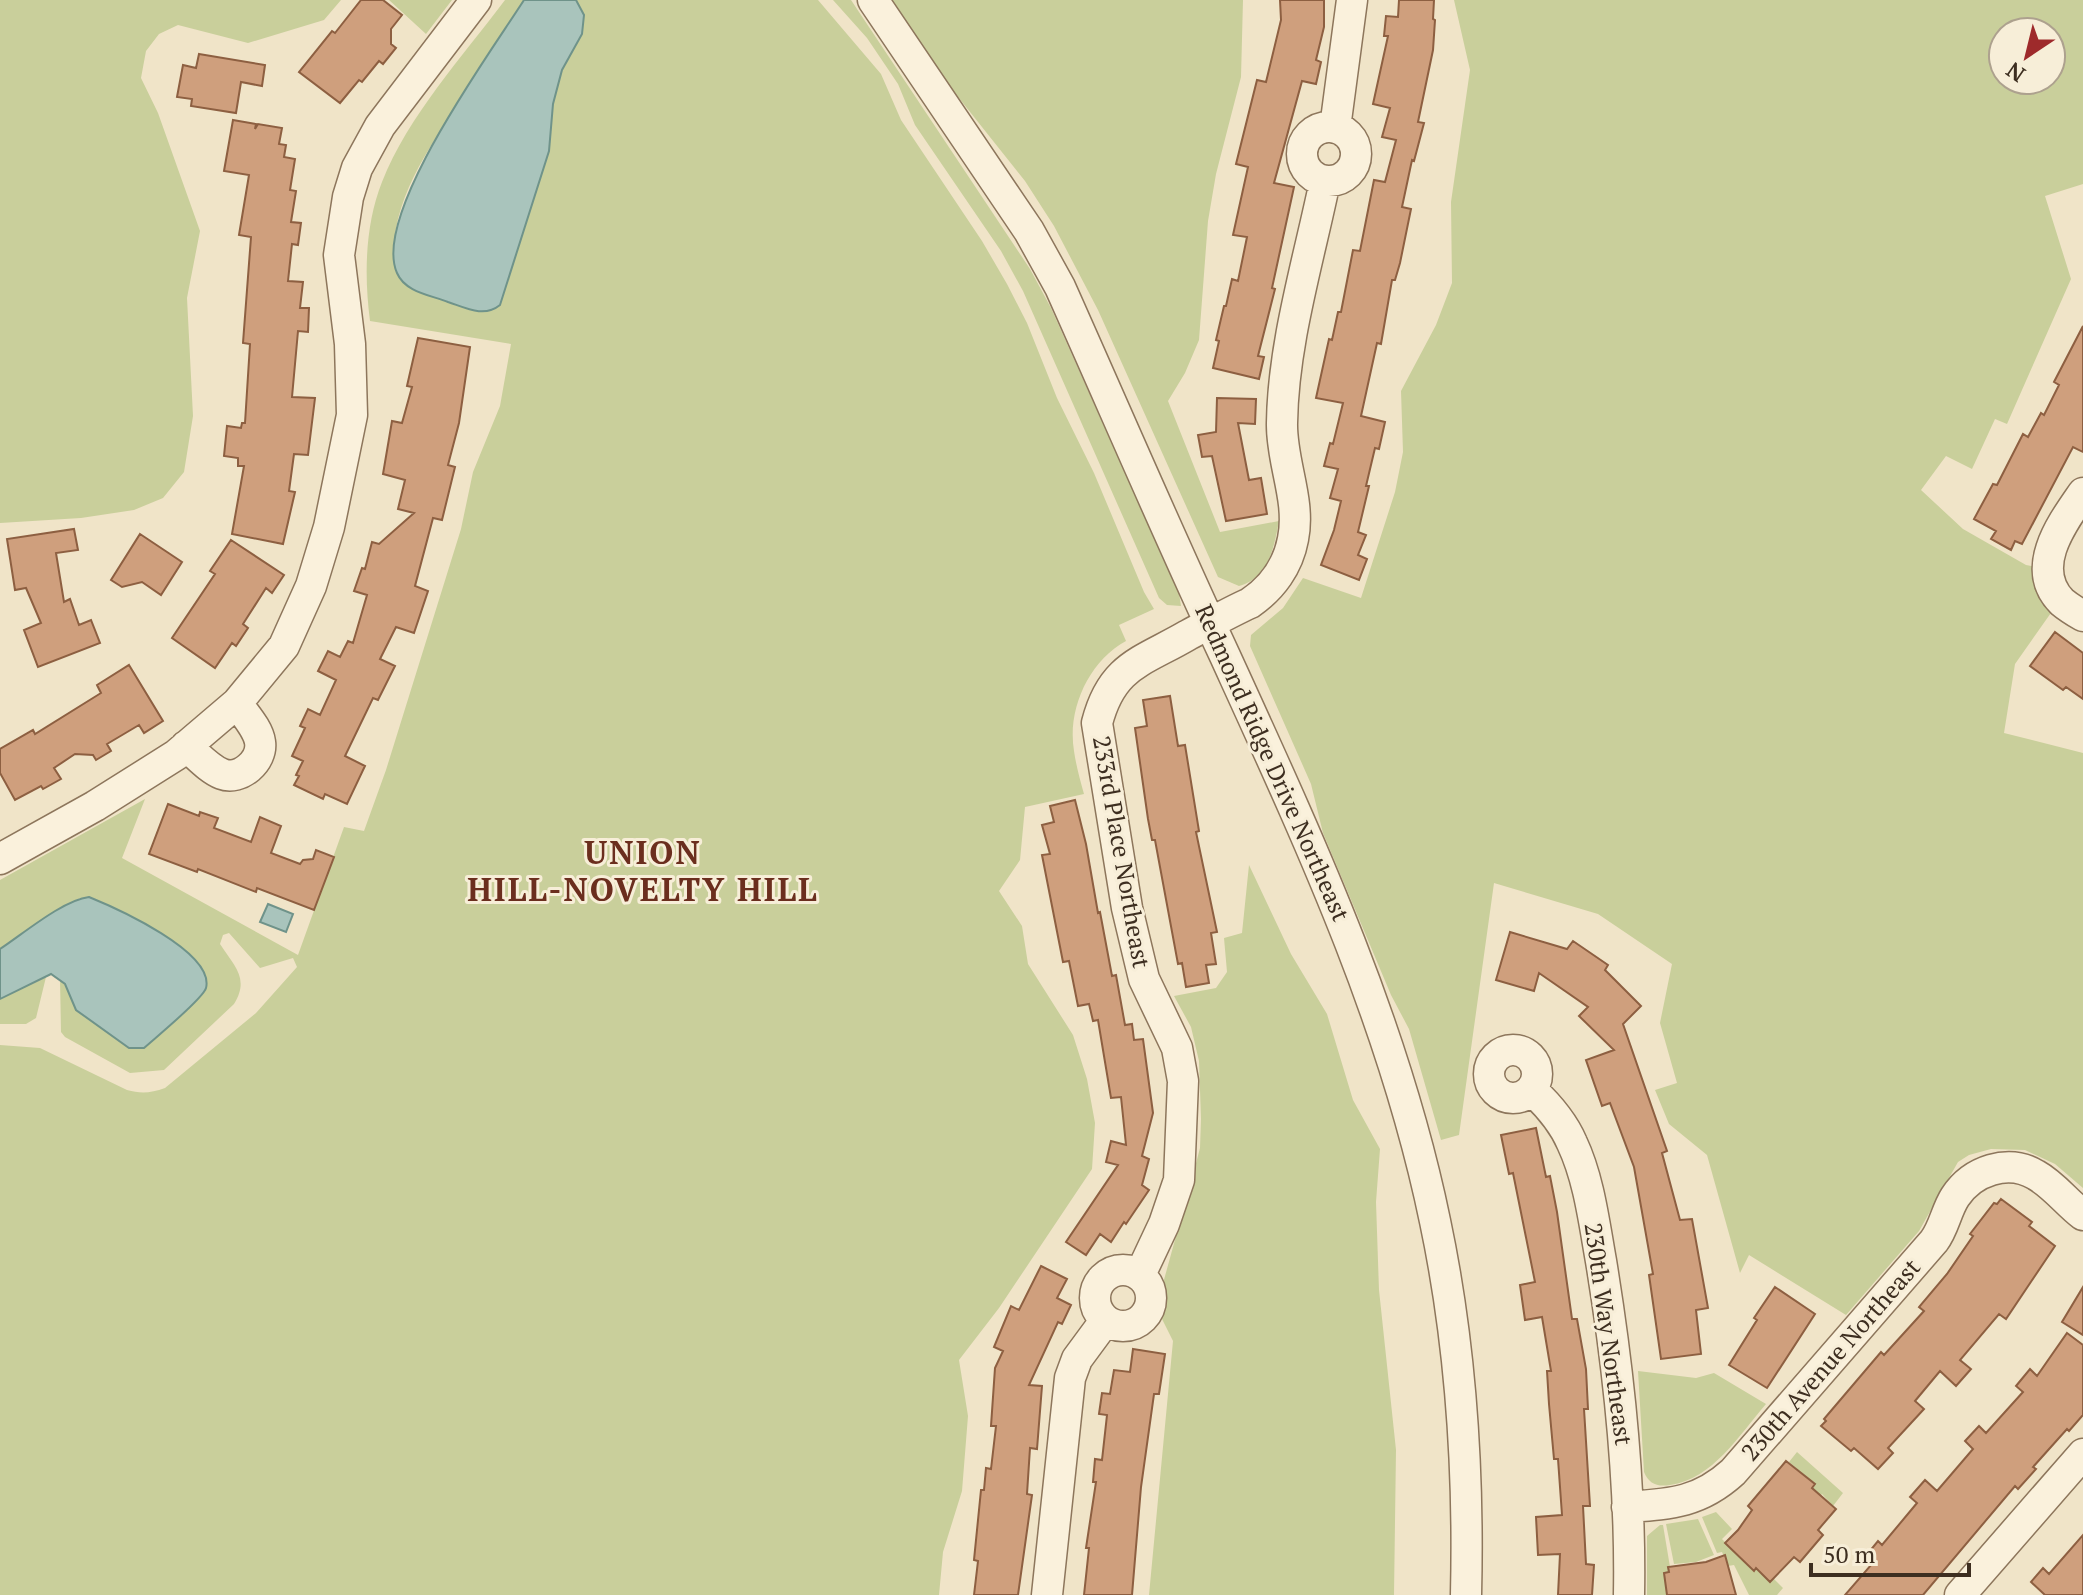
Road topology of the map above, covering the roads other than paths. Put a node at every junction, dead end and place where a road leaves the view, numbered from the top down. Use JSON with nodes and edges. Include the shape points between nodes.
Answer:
{"nodes":[{"id":1,"x":476,"y":0,"type":"edge"},
{"id":2,"x":873,"y":0,"type":"edge"},
{"id":3,"x":1352,"y":0,"type":"edge"},
{"id":4,"x":2083,"y":493,"type":"edge"},
{"id":5,"x":2083,"y":616,"type":"edge"},
{"id":6,"x":1209,"y":622,"type":"junction"},
{"id":7,"x":237,"y":703,"type":"junction"},
{"id":8,"x":186,"y":746,"type":"junction"},
{"id":9,"x":0,"y":859,"type":"edge"},
{"id":10,"x":1532,"y":1090,"type":"dead end"},
{"id":11,"x":2083,"y":1215,"type":"edge"},
{"id":12,"x":1140,"y":1275,"type":"junction"},
{"id":13,"x":1105,"y":1321,"type":"junction"},
{"id":14,"x":2083,"y":1454,"type":"edge"},
{"id":15,"x":1627,"y":1507,"type":"junction"},
{"id":16,"x":1047,"y":1595,"type":"edge"},
{"id":17,"x":1466,"y":1595,"type":"edge"},
{"id":18,"x":1629,"y":1595,"type":"edge"},
{"id":19,"x":1960,"y":1595,"type":"edge"}],
"edges":[{"from":1,"to":7,"type":"street","via":[[380,126],[357,168],[339,255],[352,415],[341,478],[311,586],[284,646]]},
{"from":2,"to":6,"type":"street","name":"Redmond Ridge Drive Northeast","via":[[1029,231],[1060,287]]},
{"from":3,"to":6,"type":"street","name":"233rd Place Northeast","via":[[1335,128],[1314,132],[1303,146],[1309,172],[1325,181],[1283,398],[1293,540],[1267,591]]},
{"from":4,"to":5,"type":"street","via":[[2050,549],[2050,572],[2060,599]]},
{"from":6,"to":12,"type":"street","name":"233rd Place Northeast","via":[[1136,663],[1112,684],[1097,723],[1144,979],[1177,1048],[1183,1081],[1179,1180]]},
{"from":6,"to":17,"type":"street","name":"Redmond Ridge Drive Northeast","via":[[1339,911],[1375,1005],[1416,1143],[1435,1222],[1460,1386]]},
{"from":7,"to":8,"type":"street"},
{"from":7,"to":8,"type":"street","via":[[260,742],[248,769],[224,775]]},
{"from":8,"to":9,"type":"street","via":[[95,806]]},
{"from":10,"to":15,"type":"street","name":"230th Way Northeast","via":[[1573,1144],[1590,1201],[1622,1411]]},
{"from":11,"to":15,"type":"street","name":"230th Avenue Northeast","via":[[2026,1170],[1981,1172],[1962,1188],[1934,1241],[1733,1472],[1702,1495],[1684,1501]]},
{"from":12,"to":13,"type":"street","via":[[1112,1272],[1098,1285],[1095,1304]]},
{"from":12,"to":13,"type":"street","via":[[1151,1290],[1146,1315],[1129,1326]]},
{"from":13,"to":16,"type":"street","via":[[1070,1378]]},
{"from":14,"to":19,"type":"street"},
{"from":15,"to":18,"type":"street","name":"230th Way Northeast"}]}
